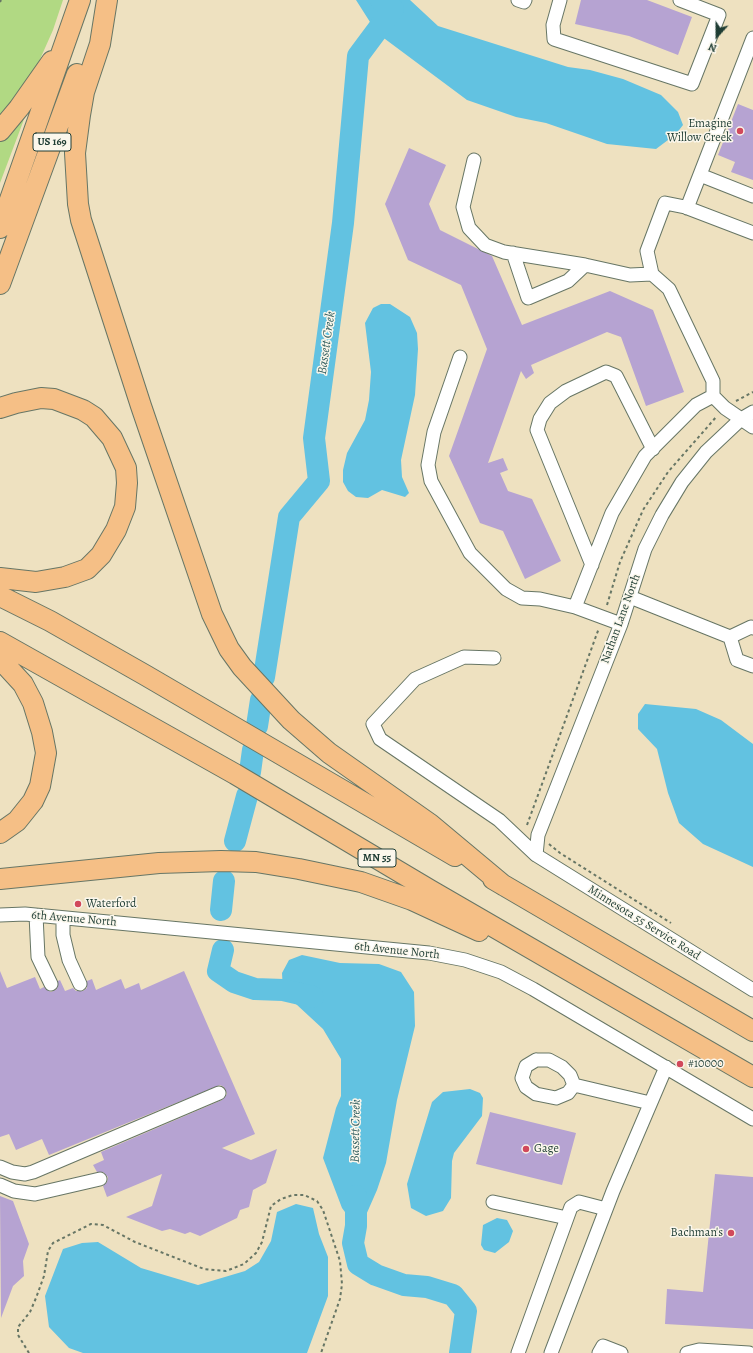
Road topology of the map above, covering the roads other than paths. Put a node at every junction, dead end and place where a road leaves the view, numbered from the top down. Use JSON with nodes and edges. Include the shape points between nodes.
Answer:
{"nodes":[{"id":1,"x":80,"y":0,"type":"edge"},
{"id":2,"x":103,"y":0,"type":"edge"},
{"id":3,"x":107,"y":0,"type":"edge"},
{"id":4,"x":518,"y":0,"type":"edge"},
{"id":5,"x":525,"y":0,"type":"edge"},
{"id":6,"x":560,"y":0,"type":"edge"},
{"id":7,"x":680,"y":0,"type":"edge"},
{"id":8,"x":753,"y":38,"type":"edge"},
{"id":9,"x":65,"y":43,"type":"junction"},
{"id":10,"x":0,"y":131,"type":"edge"},
{"id":11,"x":474,"y":160,"type":"dead end"},
{"id":12,"x":700,"y":175,"type":"junction"},
{"id":13,"x":753,"y":196,"type":"edge"},
{"id":14,"x":687,"y":208,"type":"junction"},
{"id":15,"x":0,"y":228,"type":"edge"},
{"id":16,"x":753,"y":233,"type":"edge"},
{"id":17,"x":513,"y":253,"type":"junction"},
{"id":18,"x":585,"y":265,"type":"junction"},
{"id":19,"x":652,"y":274,"type":"junction"},
{"id":20,"x":0,"y":284,"type":"edge"},
{"id":21,"x":460,"y":357,"type":"dead end"},
{"id":22,"x":713,"y":396,"type":"junction"},
{"id":23,"x":0,"y":408,"type":"edge"},
{"id":24,"x":753,"y":412,"type":"edge"},
{"id":25,"x":741,"y":419,"type":"junction"},
{"id":26,"x":753,"y":427,"type":"edge"},
{"id":27,"x":653,"y":449,"type":"junction"},
{"id":28,"x":592,"y":565,"type":"junction"},
{"id":29,"x":0,"y":578,"type":"edge"},
{"id":30,"x":0,"y":596,"type":"edge"},
{"id":31,"x":630,"y":597,"type":"junction"},
{"id":32,"x":575,"y":607,"type":"junction"},
{"id":33,"x":620,"y":624,"type":"junction"},
{"id":34,"x":753,"y":628,"type":"edge"},
{"id":35,"x":730,"y":637,"type":"junction"},
{"id":36,"x":0,"y":642,"type":"edge"},
{"id":37,"x":494,"y":658,"type":"dead end"},
{"id":38,"x":0,"y":659,"type":"edge"},
{"id":39,"x":753,"y":666,"type":"edge"},
{"id":40,"x":0,"y":833,"type":"edge"},
{"id":41,"x":536,"y":855,"type":"junction"},
{"id":42,"x":0,"y":879,"type":"edge"},
{"id":43,"x":503,"y":885,"type":"junction"},
{"id":44,"x":0,"y":915,"type":"edge"},
{"id":45,"x":36,"y":915,"type":"junction"},
{"id":46,"x":63,"y":918,"type":"junction"},
{"id":47,"x":575,"y":973,"type":"junction"},
{"id":48,"x":51,"y":984,"type":"dead end"},
{"id":49,"x":80,"y":984,"type":"dead end"},
{"id":50,"x":753,"y":990,"type":"edge"},
{"id":51,"x":753,"y":1031,"type":"edge"},
{"id":52,"x":666,"y":1067,"type":"junction"},
{"id":53,"x":753,"y":1077,"type":"edge"},
{"id":54,"x":574,"y":1085,"type":"dead end"},
{"id":55,"x":219,"y":1093,"type":"dead end"},
{"id":56,"x":650,"y":1103,"type":"junction"},
{"id":57,"x":753,"y":1119,"type":"edge"},
{"id":58,"x":0,"y":1167,"type":"edge"},
{"id":59,"x":100,"y":1179,"type":"dead end"},
{"id":60,"x":0,"y":1185,"type":"edge"},
{"id":61,"x":493,"y":1202,"type":"dead end"},
{"id":62,"x":606,"y":1209,"type":"junction"},
{"id":63,"x":567,"y":1218,"type":"junction"},
{"id":64,"x":518,"y":1353,"type":"edge"},
{"id":65,"x":551,"y":1353,"type":"edge"},
{"id":66,"x":599,"y":1353,"type":"edge"},
{"id":67,"x":621,"y":1353,"type":"edge"},
{"id":68,"x":687,"y":1353,"type":"edge"},
{"id":69,"x":749,"y":1353,"type":"edge"}],
"edges":[{"from":1,"to":9,"type":"highway","number":"US 169"},
{"from":2,"to":20,"type":"highway","number":"US 169"},
{"from":3,"to":43,"type":"highway","via":[[100,44],[84,92],[80,115],[75,154],[78,204],[141,406],[212,614],[229,649],[242,667],[291,720],[329,753],[430,824]]},
{"from":4,"to":5,"type":"street"},
{"from":6,"to":7,"type":"street","via":[[553,25],[554,39],[692,84],[719,15]]},
{"from":8,"to":12,"type":"street"},
{"from":9,"to":10,"type":"highway"},
{"from":9,"to":15,"type":"highway","number":"US 169"},
{"from":11,"to":17,"type":"street","via":[[463,207],[469,228],[485,245]]},
{"from":12,"to":13,"type":"street"},
{"from":12,"to":14,"type":"street"},
{"from":14,"to":16,"type":"street"},
{"from":14,"to":19,"type":"street","via":[[665,203],[647,251]]},
{"from":17,"to":18,"type":"street"},
{"from":17,"to":18,"type":"street","via":[[528,298],[568,281]]},
{"from":18,"to":19,"type":"street","via":[[630,275]]},
{"from":19,"to":22,"type":"street","via":[[669,289],[713,381]]},
{"from":21,"to":32,"type":"street","via":[[434,432],[428,465],[431,480],[470,553],[506,589],[522,598],[540,599]]},
{"from":22,"to":25,"type":"street"},
{"from":22,"to":27,"type":"street","via":[[696,405]]},
{"from":23,"to":29,"type":"highway","via":[[41,398],[67,402],[83,410],[94,417],[112,438],[126,468],[127,482],[125,507],[116,530],[101,555],[87,569],[65,577],[36,582]]},
{"from":24,"to":25,"type":"street","name":"Nathan Lane North"},
{"from":25,"to":26,"type":"street"},
{"from":25,"to":31,"type":"street","name":"Nathan Lane North","via":[[706,452],[682,482],[645,549]]},
{"from":27,"to":28,"type":"street","via":[[645,456],[612,513]]},
{"from":27,"to":28,"type":"street","via":[[616,376],[606,372],[566,391],[550,403],[540,419],[537,430]]},
{"from":28,"to":32,"type":"street"},
{"from":30,"to":43,"type":"highway","via":[[131,667]]},
{"from":31,"to":33,"type":"street","name":"Nathan Lane North"},
{"from":31,"to":35,"type":"street"},
{"from":32,"to":33,"type":"street"},
{"from":33,"to":41,"type":"street","name":"Nathan Lane North","via":[[538,835]]},
{"from":34,"to":35,"type":"street"},
{"from":35,"to":39,"type":"street","via":[[737,660]]},
{"from":36,"to":47,"type":"highway","number":"MN 55","via":[[235,774]]},
{"from":37,"to":41,"type":"street","name":"Minnesota 55 Service Road","via":[[464,657],[415,678],[373,724],[380,740],[499,820]]},
{"from":38,"to":40,"type":"highway","via":[[23,684],[33,703],[46,753],[40,786],[33,801],[17,821]]},
{"from":41,"to":50,"type":"street","name":"Minnesota 55 Service Road"},
{"from":42,"to":47,"type":"highway","via":[[159,863],[239,861],[299,869],[340,876],[390,892]]},
{"from":43,"to":51,"type":"highway"},
{"from":44,"to":45,"type":"street","name":"6th Avenue North"},
{"from":45,"to":46,"type":"street","name":"6th Avenue North"},
{"from":45,"to":48,"type":"street","via":[[38,957]]},
{"from":46,"to":49,"type":"street","via":[[63,935],[69,960]]},
{"from":46,"to":52,"type":"street","name":"6th Avenue North","via":[[429,953],[465,960],[501,972]]},
{"from":47,"to":53,"type":"highway","number":"MN 55"},
{"from":52,"to":56,"type":"street"},
{"from":52,"to":57,"type":"street","name":"6th Avenue North"},
{"from":54,"to":56,"type":"street"},
{"from":55,"to":58,"type":"street","via":[[33,1172],[25,1174]]},
{"from":56,"to":62,"type":"street"},
{"from":59,"to":60,"type":"street","via":[[35,1194],[14,1191]]},
{"from":61,"to":63,"type":"street"},
{"from":62,"to":63,"type":"street","via":[[579,1202],[571,1207]]},
{"from":62,"to":65,"type":"street"},
{"from":63,"to":64,"type":"street"},
{"from":66,"to":67,"type":"street","via":[[603,1346]]},
{"from":68,"to":69,"type":"street","via":[[699,1350]]}]}
